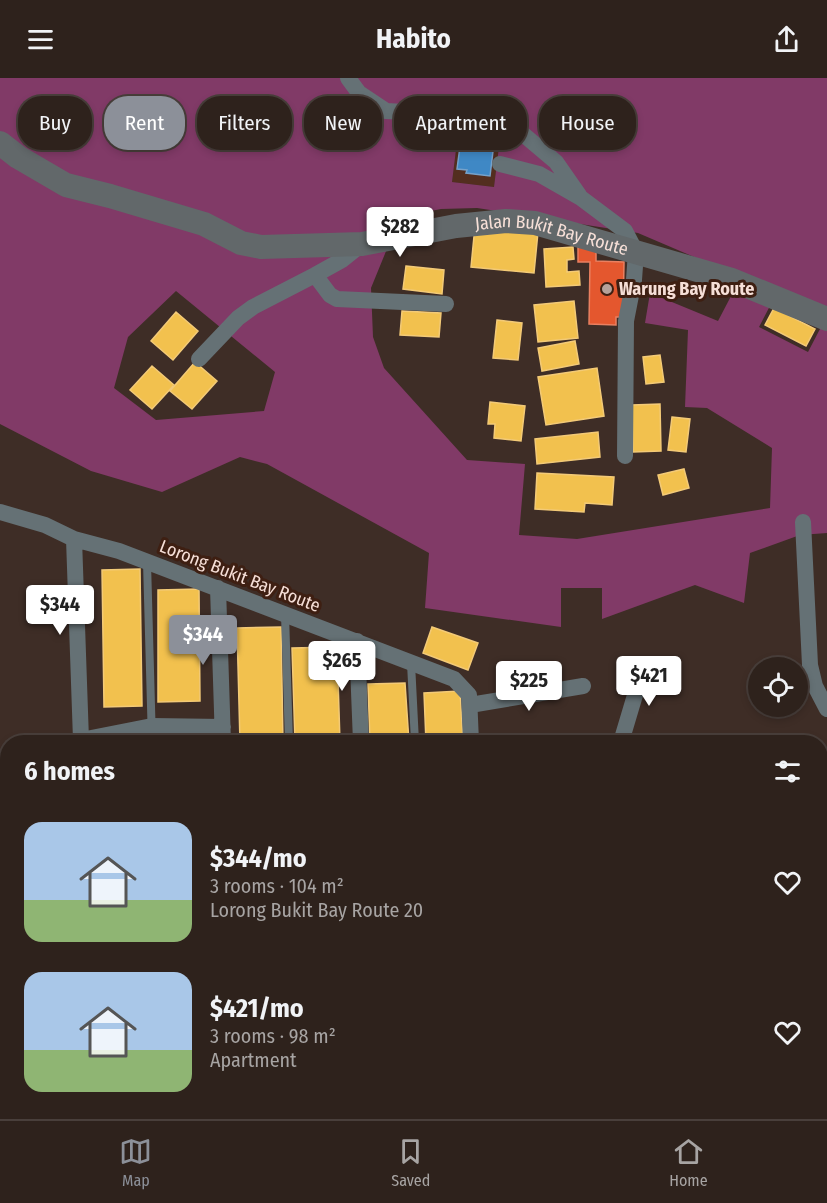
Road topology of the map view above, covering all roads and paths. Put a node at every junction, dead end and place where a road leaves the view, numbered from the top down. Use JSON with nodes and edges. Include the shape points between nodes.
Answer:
{"nodes":[{"id":1,"x":348,"y":78,"type":"edge"},
{"id":2,"x":0,"y":143,"type":"edge"},
{"id":3,"x":500,"y":164,"type":"dead end"},
{"id":4,"x":581,"y":198,"type":"junction"},
{"id":5,"x":362,"y":244,"type":"junction"},
{"id":6,"x":636,"y":252,"type":"junction"},
{"id":7,"x":315,"y":275,"type":"junction"},
{"id":8,"x":446,"y":304,"type":"dead end"},
{"id":9,"x":827,"y":319,"type":"edge"},
{"id":10,"x":199,"y":359,"type":"dead end"},
{"id":11,"x":625,"y":456,"type":"dead end"},
{"id":12,"x":0,"y":512,"type":"edge"},
{"id":13,"x":803,"y":522,"type":"dead end"},
{"id":14,"x":74,"y":539,"type":"junction"},
{"id":15,"x":147,"y":562,"type":"junction"},
{"id":16,"x":218,"y":588,"type":"junction"},
{"id":17,"x":285,"y":614,"type":"junction"},
{"id":18,"x":357,"y":640,"type":"junction"},
{"id":19,"x":411,"y":663,"type":"junction"},
{"id":20,"x":644,"y":665,"type":"dead end"},
{"id":21,"x":583,"y":686,"type":"dead end"},
{"id":22,"x":470,"y":705,"type":"junction"},
{"id":23,"x":827,"y":709,"type":"edge"},
{"id":24,"x":152,"y":734,"type":"edge"},
{"id":25,"x":79,"y":735,"type":"edge"},
{"id":26,"x":223,"y":735,"type":"edge"},
{"id":27,"x":289,"y":735,"type":"edge"},
{"id":28,"x":361,"y":735,"type":"edge"},
{"id":29,"x":415,"y":735,"type":"edge"},
{"id":30,"x":471,"y":735,"type":"edge"},
{"id":31,"x":623,"y":735,"type":"edge"}],
"edges":[{"from":1,"to":4,"type":"street","via":[[359,93],[386,111],[405,112],[437,104],[455,106],[473,109],[517,129],[556,162]]},
{"from":2,"to":5,"type":"street","name":"Jalan Bukit Bay Route","via":[[66,185],[204,224],[241,243],[283,248]]},
{"from":3,"to":4,"type":"street","via":[[539,174]]},
{"from":4,"to":6,"type":"street","via":[[625,231]]},
{"from":5,"to":6,"type":"street","name":"Jalan Bukit Bay Route","via":[[506,221],[535,223]]},
{"from":5,"to":7,"type":"street"},
{"from":6,"to":9,"type":"street","name":"Jalan Bukit Bay Route","via":[[732,280]]},
{"from":6,"to":11,"type":"street","via":[[626,321]]},
{"from":7,"to":8,"type":"street","via":[[337,299]]},
{"from":7,"to":10,"type":"street","via":[[253,307]]},
{"from":12,"to":14,"type":"street","name":"Lorong Bukit Bay Route","via":[[45,525]]},
{"from":13,"to":23,"type":"street","via":[[810,665]]},
{"from":14,"to":15,"type":"street","name":"Lorong Bukit Bay Route"},
{"from":14,"to":25,"type":"street"},
{"from":15,"to":16,"type":"street","name":"Lorong Bukit Bay Route"},
{"from":15,"to":24,"type":"lane"},
{"from":16,"to":17,"type":"street","name":"Lorong Bukit Bay Route"},
{"from":16,"to":26,"type":"street"},
{"from":17,"to":18,"type":"street","name":"Lorong Bukit Bay Route"},
{"from":17,"to":27,"type":"lane"},
{"from":18,"to":19,"type":"street","name":"Lorong Bukit Bay Route"},
{"from":18,"to":28,"type":"street"},
{"from":19,"to":22,"type":"street","name":"Lorong Bukit Bay Route","via":[[454,679],[469,695]]},
{"from":19,"to":29,"type":"lane"},
{"from":20,"to":31,"type":"street"},
{"from":21,"to":22,"type":"street"},
{"from":22,"to":30,"type":"street"},
{"from":24,"to":26,"type":"street"}]}
